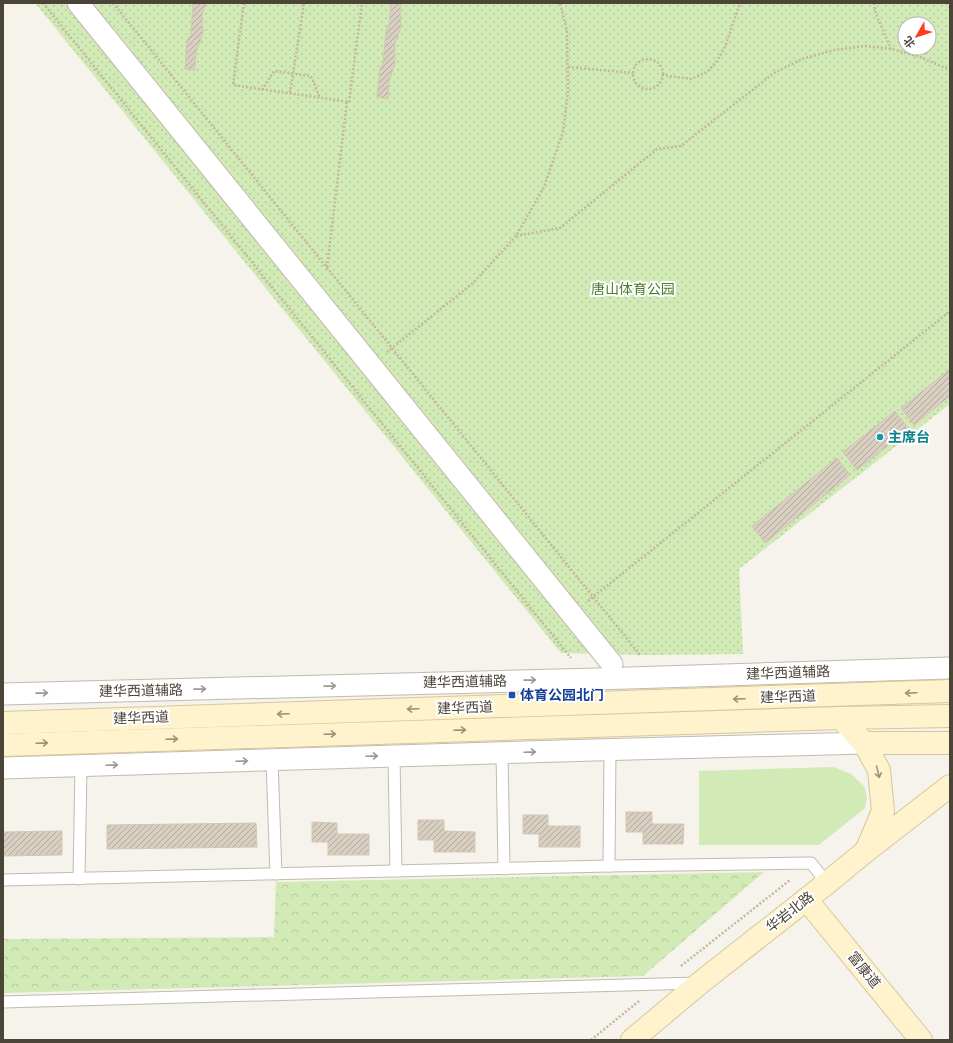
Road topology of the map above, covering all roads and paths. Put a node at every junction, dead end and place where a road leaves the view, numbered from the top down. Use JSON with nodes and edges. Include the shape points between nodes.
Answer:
{"nodes":[{"id":1,"x":43,"y":3,"type":"edge"},
{"id":2,"x":78,"y":3,"type":"edge"},
{"id":3,"x":113,"y":3,"type":"edge"},
{"id":4,"x":244,"y":3,"type":"edge"},
{"id":5,"x":304,"y":3,"type":"edge"},
{"id":6,"x":362,"y":3,"type":"edge"},
{"id":7,"x":560,"y":3,"type":"edge"},
{"id":8,"x":740,"y":3,"type":"edge"},
{"id":9,"x":874,"y":3,"type":"edge"},
{"id":10,"x":946,"y":3,"type":"edge"},
{"id":11,"x":950,"y":7,"type":"edge"},
{"id":12,"x":892,"y":49,"type":"junction"},
{"id":13,"x":568,"y":68,"type":"junction"},
{"id":14,"x":950,"y":70,"type":"edge"},
{"id":15,"x":633,"y":73,"type":"junction"},
{"id":16,"x":293,"y":74,"type":"junction"},
{"id":17,"x":662,"y":75,"type":"junction"},
{"id":18,"x":262,"y":90,"type":"junction"},
{"id":19,"x":290,"y":93,"type":"junction"},
{"id":20,"x":320,"y":98,"type":"junction"},
{"id":21,"x":346,"y":102,"type":"junction"},
{"id":22,"x":516,"y":236,"type":"junction"},
{"id":23,"x":327,"y":268,"type":"junction"},
{"id":24,"x":950,"y":311,"type":"edge"},
{"id":25,"x":392,"y":348,"type":"junction"},
{"id":26,"x":371,"y":365,"type":"junction"},
{"id":27,"x":593,"y":597,"type":"junction"},
{"id":28,"x":572,"y":614,"type":"junction"},
{"id":29,"x":572,"y":659,"type":"dead end"},
{"id":30,"x":644,"y":659,"type":"dead end"},
{"id":31,"x":612,"y":664,"type":"dead end"},
{"id":32,"x":950,"y":668,"type":"edge"},
{"id":33,"x":950,"y":692,"type":"edge"},
{"id":34,"x":3,"y":694,"type":"edge"},
{"id":35,"x":950,"y":716,"type":"edge"},
{"id":36,"x":841,"y":718,"type":"junction"},
{"id":37,"x":3,"y":723,"type":"edge"},
{"id":38,"x":864,"y":743,"type":"junction"},
{"id":39,"x":950,"y":743,"type":"edge"},
{"id":40,"x":3,"y":745,"type":"edge"},
{"id":41,"x":610,"y":750,"type":"junction"},
{"id":42,"x":502,"y":752,"type":"junction"},
{"id":43,"x":394,"y":756,"type":"junction"},
{"id":44,"x":272,"y":760,"type":"junction"},
{"id":45,"x":81,"y":766,"type":"junction"},
{"id":46,"x":3,"y":768,"type":"edge"},
{"id":47,"x":950,"y":786,"type":"edge"},
{"id":48,"x":866,"y":851,"type":"junction"},
{"id":49,"x":811,"y":863,"type":"junction"},
{"id":50,"x":609,"y":866,"type":"junction"},
{"id":51,"x":504,"y":869,"type":"junction"},
{"id":52,"x":396,"y":871,"type":"junction"},
{"id":53,"x":276,"y":874,"type":"junction"},
{"id":54,"x":79,"y":879,"type":"junction"},
{"id":55,"x":3,"y":880,"type":"edge"},
{"id":56,"x":827,"y":883,"type":"junction"},
{"id":57,"x":806,"y":899,"type":"junction"},
{"id":58,"x":700,"y":982,"type":"junction"},
{"id":59,"x":660,"y":984,"type":"junction"},
{"id":60,"x":3,"y":1002,"type":"edge"},
{"id":61,"x":591,"y":1040,"type":"edge"},
{"id":62,"x":632,"y":1040,"type":"edge"},
{"id":63,"x":921,"y":1040,"type":"edge"}],
"edges":[{"from":1,"to":29,"type":"path"},
{"from":2,"to":26,"type":"street"},
{"from":3,"to":23,"type":"path"},
{"from":4,"to":18,"type":"path","via":[[233,85]]},
{"from":5,"to":16,"type":"path"},
{"from":6,"to":21,"type":"path","via":[[349,102]]},
{"from":7,"to":13,"type":"path","via":[[567,30]]},
{"from":8,"to":17,"type":"path","via":[[725,47],[707,72],[691,79]]},
{"from":9,"to":12,"type":"path","via":[[876,14]]},
{"from":10,"to":11,"type":"path"},
{"from":12,"to":14,"type":"path","via":[[920,56]]},
{"from":12,"to":22,"type":"path","via":[[864,46],[834,50],[802,59],[774,73],[681,146],[657,149],[560,228]]},
{"from":13,"to":15,"type":"path"},
{"from":13,"to":22,"type":"path","via":[[568,91],[562,132],[544,187]]},
{"from":15,"to":17,"type":"path","via":[[641,61],[651,60],[662,70]]},
{"from":15,"to":17,"type":"path","via":[[635,82],[646,89],[659,84]]},
{"from":16,"to":18,"type":"path","via":[[274,71]]},
{"from":16,"to":19,"type":"path"},
{"from":16,"to":20,"type":"path","via":[[311,76]]},
{"from":18,"to":19,"type":"path"},
{"from":19,"to":20,"type":"path"},
{"from":20,"to":21,"type":"path"},
{"from":21,"to":23,"type":"path"},
{"from":22,"to":25,"type":"path","via":[[473,283]]},
{"from":23,"to":25,"type":"path"},
{"from":24,"to":27,"type":"path"},
{"from":25,"to":26,"type":"path"},
{"from":25,"to":27,"type":"path"},
{"from":26,"to":28,"type":"street"},
{"from":27,"to":28,"type":"path"},
{"from":27,"to":30,"type":"path"},
{"from":28,"to":31,"type":"street"},
{"from":34,"to":32,"type":"street","name":"建华西道辅路","one_way":true},
{"from":33,"to":37,"type":"main road","name":"建华西道","one_way":true},
{"from":35,"to":36,"type":"main road","name":"建华西道"},
{"from":36,"to":38,"type":"main road"},
{"from":40,"to":36,"type":"main road","name":"建华西道","one_way":true},
{"from":38,"to":39,"type":"main road"},
{"from":38,"to":41,"type":"street"},
{"from":38,"to":48,"type":"main road","one_way":true,"via":[[879,770],[884,811]]},
{"from":42,"to":41,"type":"street","one_way":true},
{"from":41,"to":50,"type":"lane"},
{"from":42,"to":43,"type":"street"},
{"from":42,"to":51,"type":"lane"},
{"from":44,"to":43,"type":"street","one_way":true},
{"from":43,"to":52,"type":"lane"},
{"from":45,"to":44,"type":"street","one_way":true},
{"from":44,"to":53,"type":"lane"},
{"from":45,"to":46,"type":"street"},
{"from":45,"to":54,"type":"lane"},
{"from":47,"to":48,"type":"main road","name":"华岩北路"},
{"from":48,"to":56,"type":"main road","name":"华岩北路"},
{"from":49,"to":50,"type":"lane"},
{"from":49,"to":56,"type":"lane"},
{"from":49,"to":59,"type":"path"},
{"from":50,"to":51,"type":"lane"},
{"from":51,"to":52,"type":"lane"},
{"from":52,"to":53,"type":"lane"},
{"from":53,"to":54,"type":"lane"},
{"from":54,"to":55,"type":"lane"},
{"from":56,"to":57,"type":"main road","name":"华岩北路"},
{"from":57,"to":58,"type":"main road","name":"华岩北路"},
{"from":57,"to":63,"type":"main road","name":"富康道"},
{"from":58,"to":59,"type":"lane"},
{"from":58,"to":62,"type":"main road","name":"华岩北路"},
{"from":59,"to":60,"type":"lane"},
{"from":59,"to":61,"type":"path"}]}
